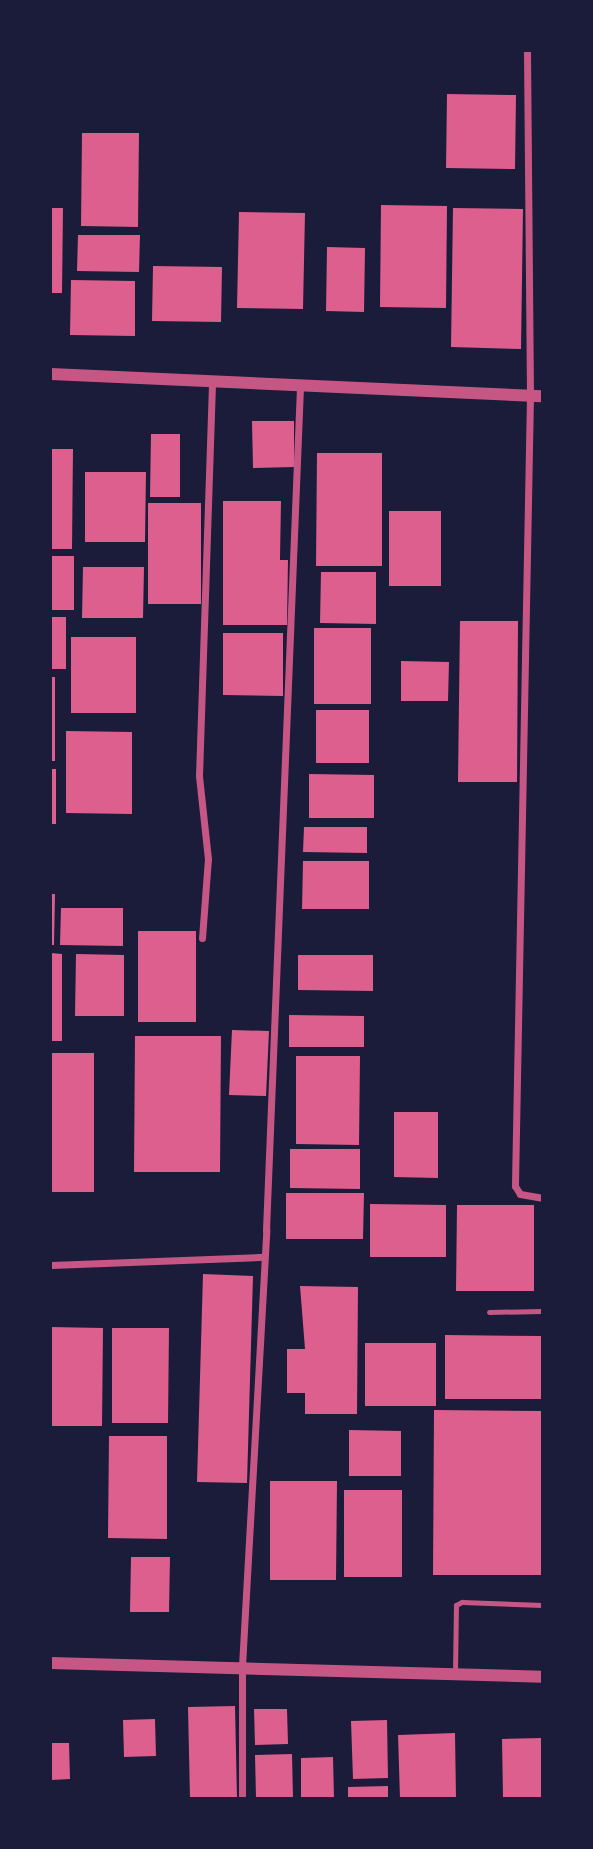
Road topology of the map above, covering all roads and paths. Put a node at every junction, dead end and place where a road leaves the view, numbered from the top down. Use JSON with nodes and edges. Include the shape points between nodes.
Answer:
{"nodes":[{"id":1,"x":527,"y":51,"type":"edge"},
{"id":2,"x":51,"y":374,"type":"edge"},
{"id":3,"x":212,"y":383,"type":"junction"},
{"id":4,"x":299,"y":387,"type":"junction"},
{"id":5,"x":536,"y":396,"type":"edge"},
{"id":6,"x":202,"y":939,"type":"dead end"},
{"id":7,"x":542,"y":1198,"type":"edge"},
{"id":8,"x":264,"y":1257,"type":"junction"},
{"id":9,"x":51,"y":1265,"type":"edge"},
{"id":10,"x":542,"y":1311,"type":"edge"},
{"id":11,"x":489,"y":1312,"type":"dead end"},
{"id":12,"x":542,"y":1605,"type":"edge"},
{"id":13,"x":51,"y":1663,"type":"edge"},
{"id":14,"x":242,"y":1666,"type":"junction"},
{"id":15,"x":454,"y":1674,"type":"junction"},
{"id":16,"x":542,"y":1677,"type":"edge"},
{"id":17,"x":242,"y":1798,"type":"edge"}],
"edges":[{"from":1,"to":5,"type":"street"},
{"from":2,"to":3,"type":"street"},
{"from":3,"to":4,"type":"street"},
{"from":3,"to":6,"type":"street","via":[[199,776],[208,859]]},
{"from":4,"to":5,"type":"street"},
{"from":4,"to":8,"type":"street"},
{"from":5,"to":7,"type":"street","via":[[515,1186],[520,1194]]},
{"from":8,"to":9,"type":"street"},
{"from":8,"to":14,"type":"street"},
{"from":10,"to":11,"type":"lane"},
{"from":12,"to":15,"type":"lane","via":[[456,1605]]},
{"from":13,"to":14,"type":"street"},
{"from":14,"to":15,"type":"street"},
{"from":14,"to":17,"type":"street"},
{"from":15,"to":16,"type":"street"}]}
